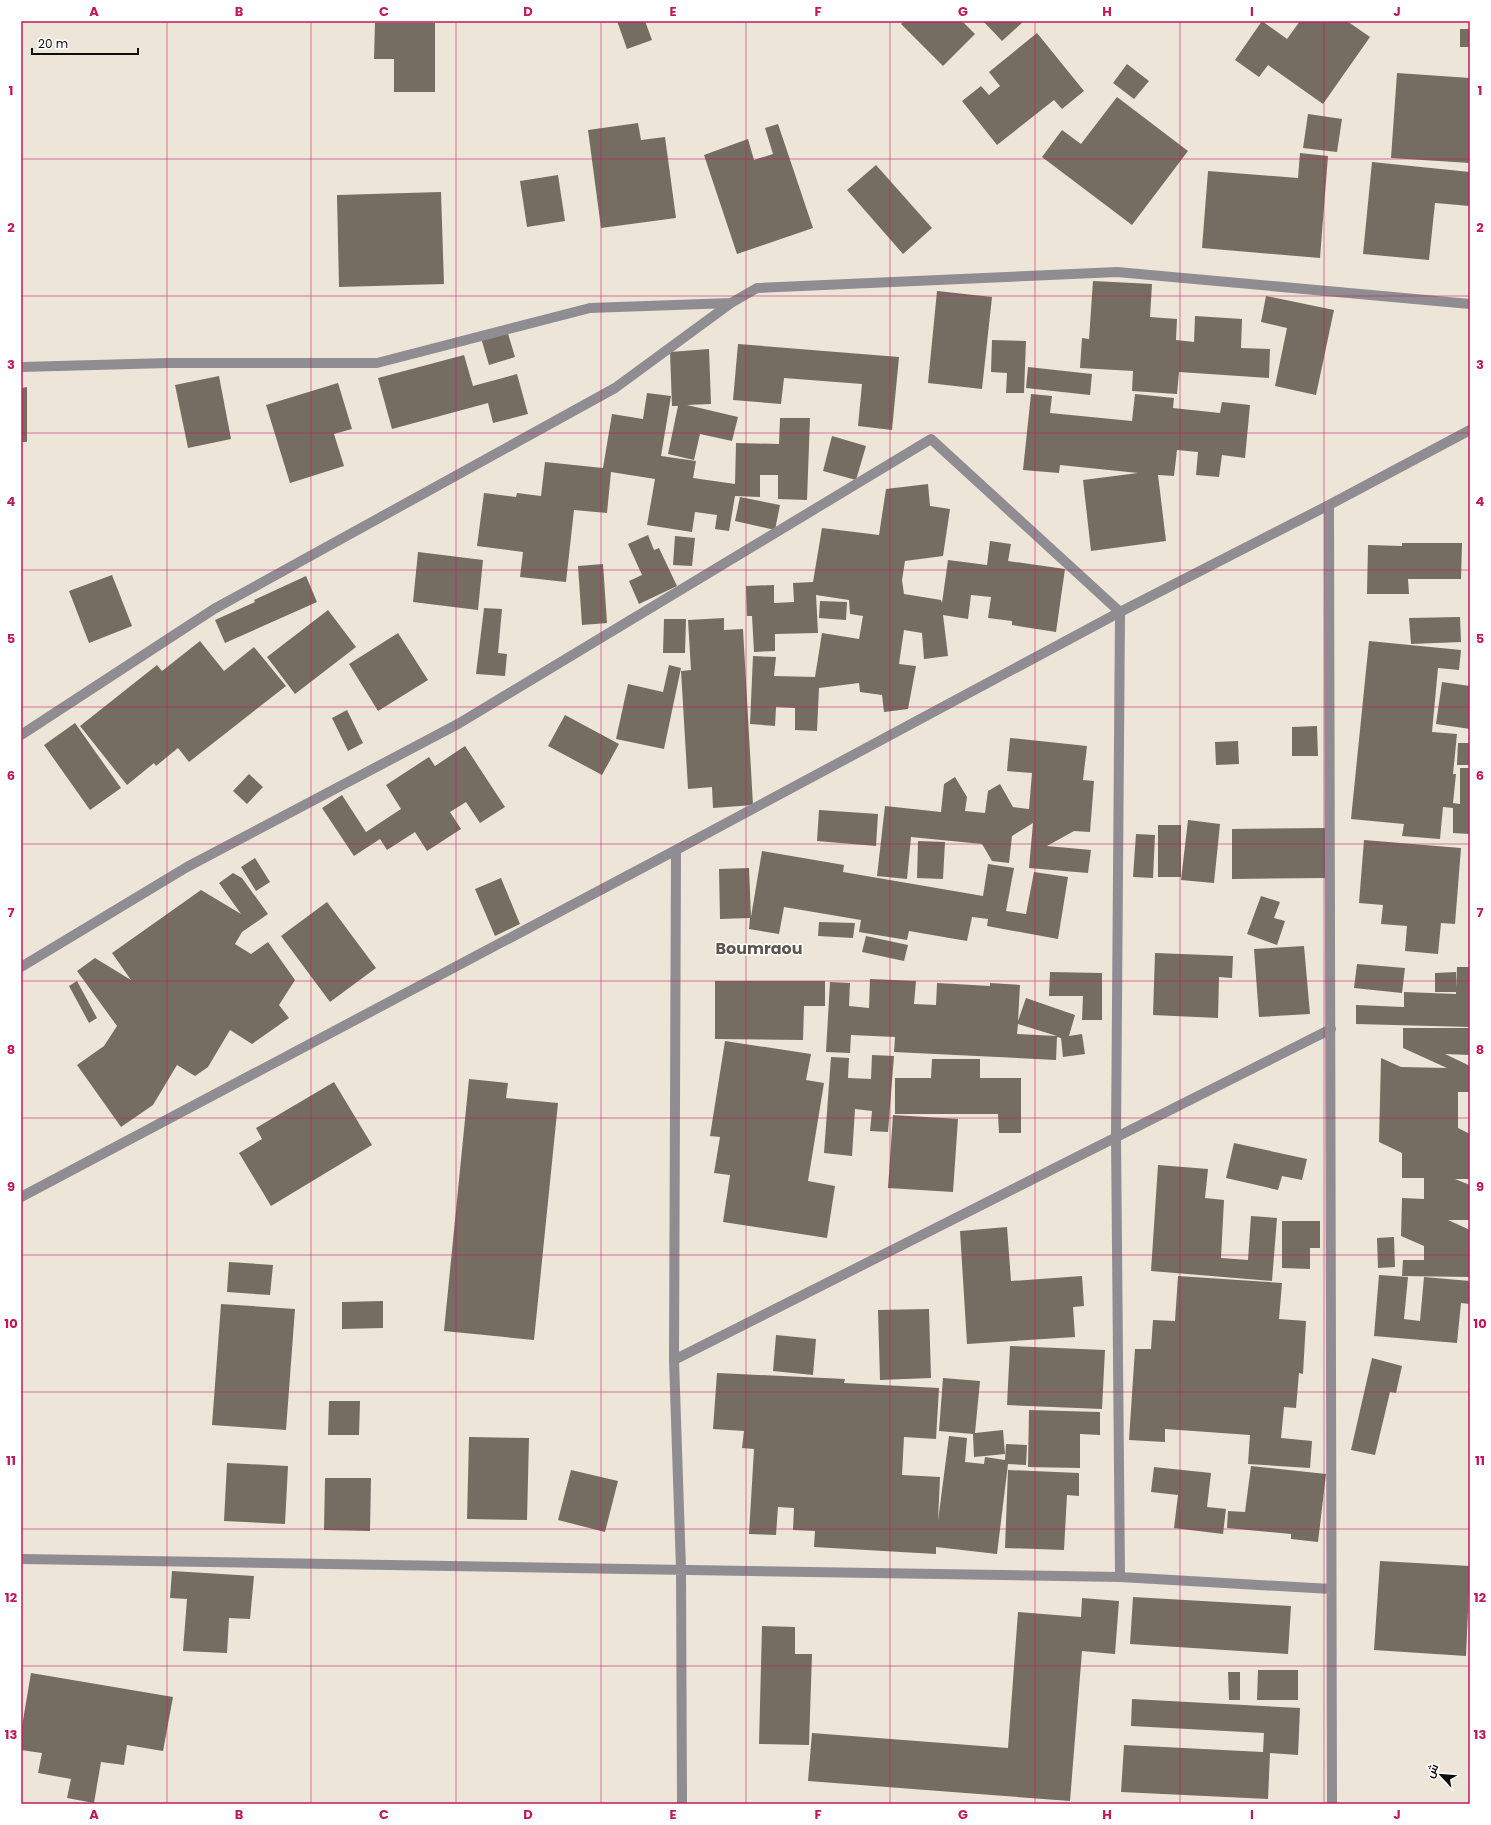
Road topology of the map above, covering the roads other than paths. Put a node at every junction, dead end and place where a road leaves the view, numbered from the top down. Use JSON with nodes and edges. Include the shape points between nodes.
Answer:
{"nodes":[{"id":1,"x":731,"y":303,"type":"junction"},
{"id":2,"x":1470,"y":304,"type":"edge"},
{"id":3,"x":21,"y":367,"type":"edge"},
{"id":4,"x":1470,"y":430,"type":"edge"},
{"id":5,"x":1330,"y":505,"type":"junction"},
{"id":6,"x":1120,"y":612,"type":"junction"},
{"id":7,"x":21,"y":735,"type":"edge"},
{"id":8,"x":676,"y":850,"type":"junction"},
{"id":9,"x":21,"y":967,"type":"edge"},
{"id":10,"x":1330,"y":1029,"type":"junction"},
{"id":11,"x":1116,"y":1136,"type":"junction"},
{"id":12,"x":21,"y":1197,"type":"edge"},
{"id":13,"x":674,"y":1360,"type":"junction"},
{"id":14,"x":21,"y":1559,"type":"edge"},
{"id":15,"x":681,"y":1569,"type":"junction"},
{"id":16,"x":1120,"y":1577,"type":"junction"},
{"id":17,"x":1331,"y":1589,"type":"junction"},
{"id":18,"x":682,"y":1804,"type":"edge"},
{"id":19,"x":1332,"y":1804,"type":"edge"}],
"edges":[{"from":1,"to":2,"type":"street","via":[[757,288],[1117,272]]},
{"from":1,"to":3,"type":"street","via":[[590,308],[377,363],[168,363]]},
{"from":1,"to":7,"type":"street","via":[[615,388],[214,609]]},
{"from":4,"to":5,"type":"street"},
{"from":5,"to":6,"type":"street"},
{"from":5,"to":10,"type":"street"},
{"from":6,"to":8,"type":"street"},
{"from":6,"to":9,"type":"street","via":[[931,439],[458,724],[187,868]]},
{"from":6,"to":11,"type":"street"},
{"from":8,"to":12,"type":"street"},
{"from":8,"to":13,"type":"street"},
{"from":10,"to":11,"type":"street"},
{"from":10,"to":17,"type":"street"},
{"from":11,"to":13,"type":"street"},
{"from":11,"to":16,"type":"street"},
{"from":13,"to":15,"type":"street"},
{"from":14,"to":15,"type":"street"},
{"from":15,"to":16,"type":"street"},
{"from":15,"to":18,"type":"street"},
{"from":16,"to":17,"type":"street"},
{"from":17,"to":19,"type":"street"}]}
